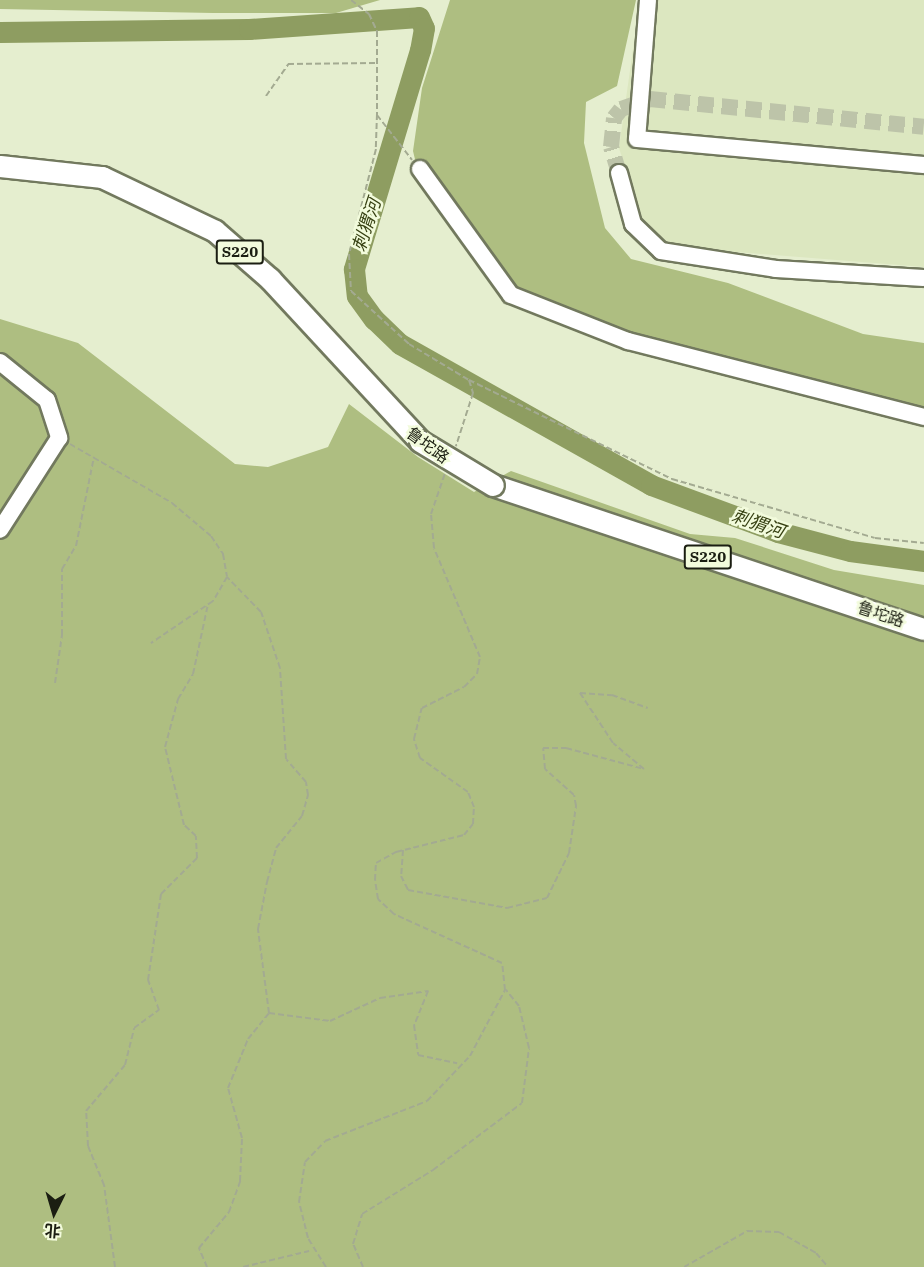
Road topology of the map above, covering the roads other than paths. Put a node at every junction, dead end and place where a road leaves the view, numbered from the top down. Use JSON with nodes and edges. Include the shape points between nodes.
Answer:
{"nodes":[{"id":1,"x":648,"y":0,"type":"edge"},
{"id":2,"x":924,"y":165,"type":"edge"},
{"id":3,"x":0,"y":166,"type":"edge"},
{"id":4,"x":420,"y":169,"type":"road end"},
{"id":5,"x":618,"y":173,"type":"tunnel mouth"},
{"id":6,"x":924,"y":278,"type":"edge"},
{"id":7,"x":0,"y":362,"type":"edge"},
{"id":8,"x":924,"y":417,"type":"edge"},
{"id":9,"x":0,"y":530,"type":"edge"},
{"id":10,"x":924,"y":628,"type":"edge"}],
"edges":[{"from":1,"to":2,"type":"lane","via":[[637,139]]},
{"from":3,"to":10,"type":"main road","name":"鲁坨路","number":"S220","bridge":true,"via":[[102,177],[215,231],[270,279],[420,441],[493,485]]},
{"from":4,"to":8,"type":"lane","via":[[512,295],[628,341]]},
{"from":5,"to":6,"type":"lane","via":[[633,224],[661,251],[776,269]]},
{"from":7,"to":9,"type":"lane","via":[[47,400],[59,438]]}]}
